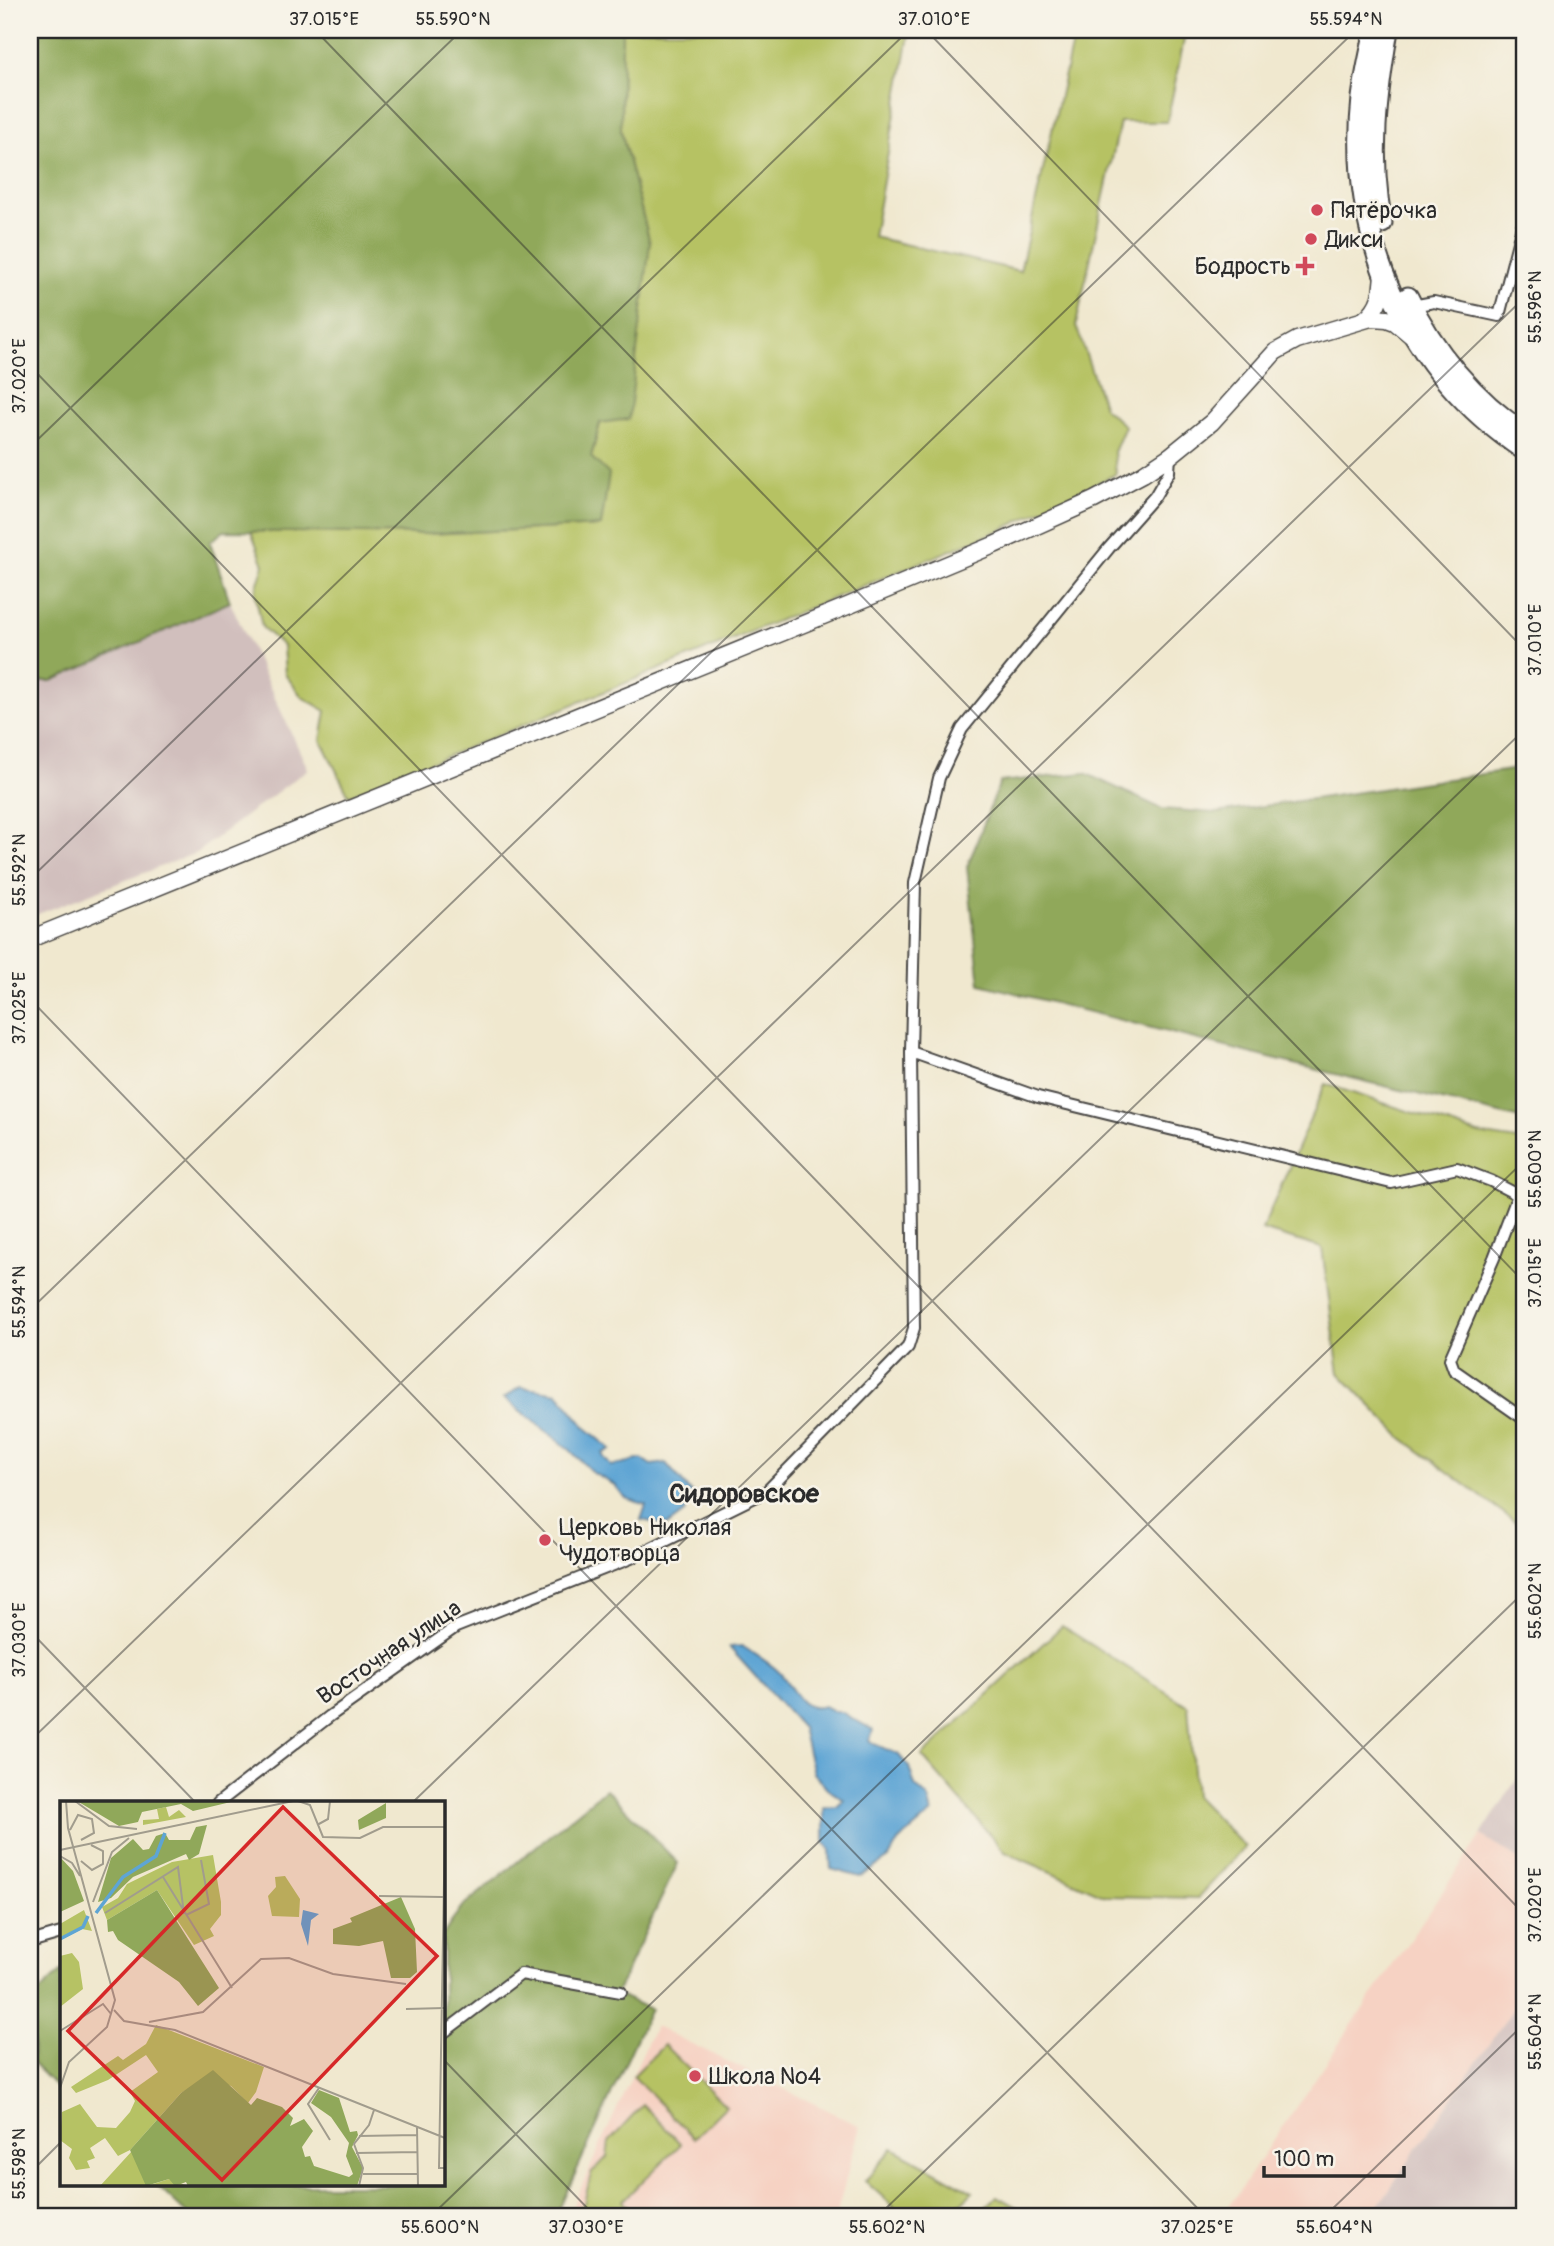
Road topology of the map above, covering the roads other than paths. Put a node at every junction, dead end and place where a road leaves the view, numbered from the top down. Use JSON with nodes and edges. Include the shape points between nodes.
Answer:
{"nodes":[{"id":1,"x":1375,"y":30,"type":"edge"},
{"id":2,"x":1388,"y":30,"type":"edge"},
{"id":3,"x":1524,"y":219,"type":"edge"},
{"id":4,"x":1383,"y":272,"type":"junction"},
{"id":5,"x":1412,"y":306,"type":"junction"},
{"id":6,"x":1365,"y":319,"type":"junction"},
{"id":7,"x":1414,"y":339,"type":"junction"},
{"id":8,"x":1524,"y":433,"type":"edge"},
{"id":9,"x":1524,"y":450,"type":"edge"},
{"id":10,"x":1170,"y":456,"type":"junction"},
{"id":11,"x":30,"y":939,"type":"edge"},
{"id":12,"x":911,"y":1052,"type":"junction"},
{"id":13,"x":1521,"y":1194,"type":"edge"},
{"id":14,"x":1524,"y":1419,"type":"edge"},
{"id":15,"x":221,"y":1801,"type":"edge"},
{"id":16,"x":60,"y":1933,"type":"edge"},
{"id":17,"x":30,"y":1942,"type":"edge"},
{"id":18,"x":621,"y":1992,"type":"dead end"},
{"id":19,"x":444,"y":2032,"type":"edge"}],
"edges":[{"from":1,"to":4,"type":"highway","via":[[1362,98],[1360,139],[1362,190]]},
{"from":2,"to":5,"type":"highway","via":[[1376,104],[1377,198],[1388,249]]},
{"from":3,"to":5,"type":"street","via":[[1499,316],[1434,302]]},
{"from":4,"to":6,"type":"street","via":[[1377,308]]},
{"from":4,"to":7,"type":"highway"},
{"from":5,"to":8,"type":"highway","via":[[1439,350],[1470,387]]},
{"from":6,"to":7,"type":"street","via":[[1395,322]]},
{"from":6,"to":10,"type":"street","via":[[1306,335],[1275,352],[1212,422]]},
{"from":7,"to":9,"type":"highway","via":[[1459,396]]},
{"from":10,"to":11,"type":"street","via":[[1094,500],[994,545]]},
{"from":10,"to":12,"type":"street","name":"Восточная улица","via":[[1169,472],[1155,496],[962,729],[939,778],[915,883]]},
{"from":12,"to":13,"type":"street","via":[[1038,1097],[1391,1183],[1457,1168]]},
{"from":12,"to":15,"type":"street","name":"Восточная улица","via":[[914,1328],[908,1347],[767,1491],[631,1558],[456,1627]]},
{"from":13,"to":14,"type":"street","via":[[1450,1359],[1454,1370]]},
{"from":16,"to":17,"type":"street"},
{"from":18,"to":19,"type":"street","via":[[521,1974]]}]}
